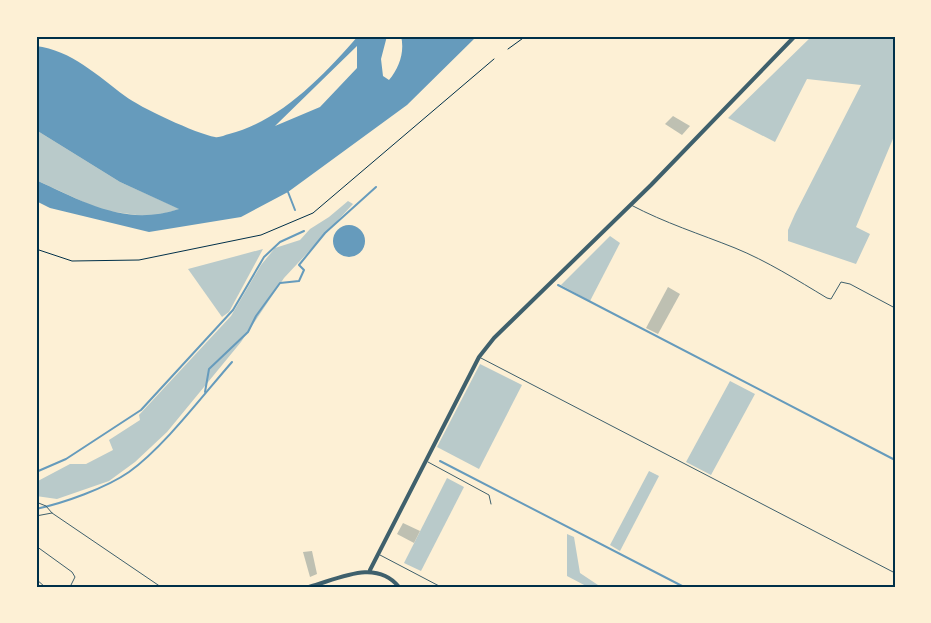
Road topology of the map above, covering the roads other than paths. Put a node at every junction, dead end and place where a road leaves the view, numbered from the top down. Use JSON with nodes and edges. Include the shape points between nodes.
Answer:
{"nodes":[{"id":1,"x":795,"y":36,"type":"edge"},
{"id":2,"x":631,"y":204,"type":"junction"},
{"id":3,"x":895,"y":308,"type":"edge"},
{"id":4,"x":479,"y":357,"type":"junction"},
{"id":5,"x":425,"y":460,"type":"junction"},
{"id":6,"x":37,"y":502,"type":"edge"},
{"id":7,"x":491,"y":504,"type":"dead end"},
{"id":8,"x":52,"y":513,"type":"junction"},
{"id":9,"x":36,"y":516,"type":"edge"},
{"id":10,"x":36,"y":546,"type":"edge"},
{"id":11,"x":377,"y":554,"type":"junction"},
{"id":12,"x":370,"y":570,"type":"junction"},
{"id":13,"x":895,"y":573,"type":"edge"},
{"id":14,"x":36,"y":579,"type":"edge"},
{"id":15,"x":45,"y":587,"type":"edge"},
{"id":16,"x":70,"y":587,"type":"edge"},
{"id":17,"x":162,"y":587,"type":"edge"},
{"id":18,"x":309,"y":587,"type":"edge"},
{"id":19,"x":399,"y":587,"type":"edge"},
{"id":20,"x":441,"y":587,"type":"edge"}],
"edges":[{"from":1,"to":2,"type":"street"},
{"from":2,"to":3,"type":"lane","via":[[659,220],[736,249],[778,269],[827,298],[831,299],[842,282]]},
{"from":2,"to":4,"type":"street","via":[[494,338]]},
{"from":4,"to":5,"type":"street"},
{"from":4,"to":13,"type":"lane"},
{"from":5,"to":7,"type":"lane","via":[[489,495]]},
{"from":5,"to":11,"type":"street"},
{"from":6,"to":8,"type":"lane"},
{"from":8,"to":9,"type":"lane"},
{"from":8,"to":17,"type":"lane"},
{"from":10,"to":16,"type":"lane","via":[[72,572],[76,577]]},
{"from":11,"to":12,"type":"street"},
{"from":11,"to":20,"type":"lane"},
{"from":12,"to":18,"type":"street"},
{"from":12,"to":19,"type":"street","via":[[382,573]]},
{"from":14,"to":15,"type":"lane"}]}
